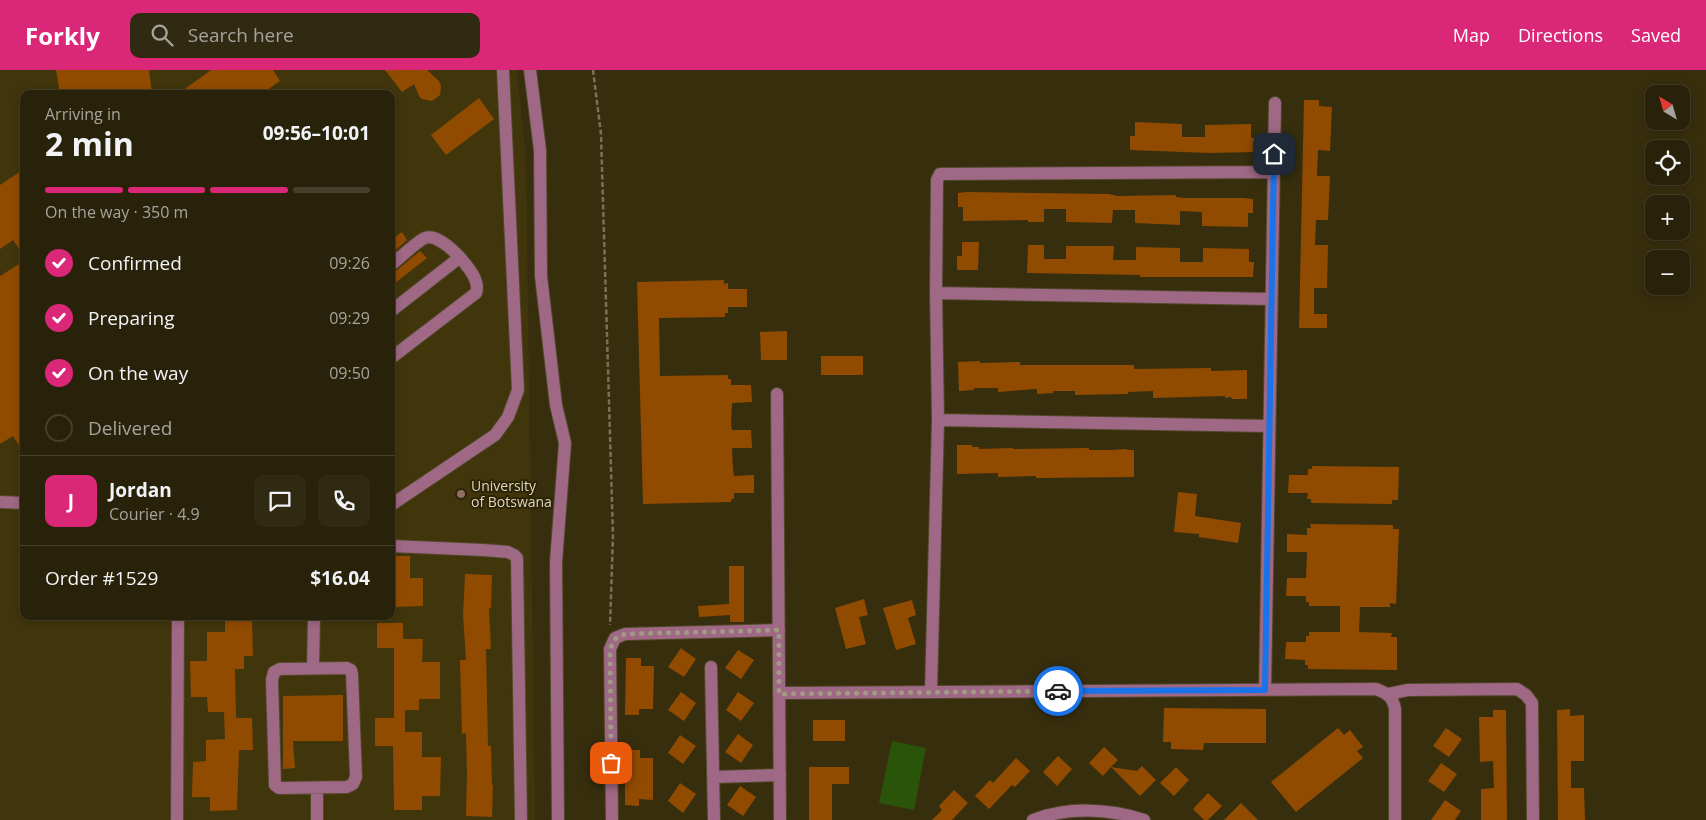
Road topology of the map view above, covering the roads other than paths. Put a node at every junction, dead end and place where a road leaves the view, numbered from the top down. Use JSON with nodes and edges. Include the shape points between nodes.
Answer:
{"nodes":[{"id":1,"x":504,"y":70,"type":"edge"},
{"id":2,"x":530,"y":70,"type":"edge"},
{"id":3,"x":1275,"y":103,"type":"dead end"},
{"id":4,"x":1274,"y":172,"type":"junction"},
{"id":5,"x":459,"y":258,"type":"junction"},
{"id":6,"x":395,"y":262,"type":"edge"},
{"id":7,"x":936,"y":292,"type":"junction"},
{"id":8,"x":1271,"y":299,"type":"junction"},
{"id":9,"x":395,"y":308,"type":"edge"},
{"id":10,"x":395,"y":355,"type":"edge"},
{"id":11,"x":777,"y":394,"type":"dead end"},
{"id":12,"x":938,"y":420,"type":"junction"},
{"id":13,"x":1269,"y":426,"type":"junction"},
{"id":14,"x":0,"y":502,"type":"edge"},
{"id":15,"x":395,"y":502,"type":"edge"},
{"id":16,"x":20,"y":503,"type":"edge"},
{"id":17,"x":395,"y":546,"type":"edge"},
{"id":18,"x":178,"y":620,"type":"edge"},
{"id":19,"x":314,"y":620,"type":"edge"},
{"id":20,"x":779,"y":630,"type":"junction"},
{"id":21,"x":711,"y":667,"type":"dead end"},
{"id":22,"x":313,"y":668,"type":"junction"},
{"id":23,"x":1265,"y":690,"type":"junction"},
{"id":24,"x":931,"y":692,"type":"junction"},
{"id":25,"x":779,"y":694,"type":"junction"},
{"id":26,"x":1388,"y":694,"type":"junction"},
{"id":27,"x":780,"y":775,"type":"junction"},
{"id":28,"x":714,"y":777,"type":"junction"},
{"id":29,"x":317,"y":788,"type":"junction"},
{"id":30,"x":177,"y":820,"type":"edge"},
{"id":31,"x":317,"y":820,"type":"edge"},
{"id":32,"x":521,"y":820,"type":"edge"},
{"id":33,"x":558,"y":820,"type":"edge"},
{"id":34,"x":612,"y":820,"type":"edge"},
{"id":35,"x":714,"y":820,"type":"edge"},
{"id":36,"x":780,"y":820,"type":"edge"},
{"id":37,"x":1033,"y":820,"type":"edge"},
{"id":38,"x":1144,"y":820,"type":"edge"},
{"id":39,"x":1396,"y":820,"type":"edge"},
{"id":40,"x":1534,"y":820,"type":"edge"}],
"edges":[{"from":1,"to":15,"type":"street","via":[[518,390],[508,418],[495,435]]},
{"from":2,"to":33,"type":"street","via":[[540,150],[541,276],[556,405],[565,443],[556,562]]},
{"from":3,"to":4,"type":"street"},
{"from":4,"to":7,"type":"street","via":[[940,174],[937,180]]},
{"from":4,"to":8,"type":"street"},
{"from":5,"to":6,"type":"street","via":[[440,240],[425,238]]},
{"from":5,"to":9,"type":"street"},
{"from":5,"to":10,"type":"street","via":[[476,281],[476,293]]},
{"from":7,"to":8,"type":"street"},
{"from":7,"to":12,"type":"street"},
{"from":8,"to":13,"type":"street"},
{"from":11,"to":20,"type":"street"},
{"from":12,"to":13,"type":"street"},
{"from":12,"to":24,"type":"street"},
{"from":13,"to":23,"type":"street"},
{"from":14,"to":16,"type":"street"},
{"from":17,"to":32,"type":"street","via":[[508,552],[517,558]]},
{"from":18,"to":30,"type":"street"},
{"from":19,"to":22,"type":"street"},
{"from":20,"to":25,"type":"street"},
{"from":20,"to":34,"type":"street","via":[[625,634],[616,638],[610,649]]},
{"from":21,"to":28,"type":"street"},
{"from":22,"to":29,"type":"street","via":[[351,670],[356,777],[347,787]]},
{"from":22,"to":29,"type":"street","via":[[274,672],[274,785],[278,788]]},
{"from":23,"to":24,"type":"street"},
{"from":23,"to":26,"type":"street","via":[[1376,689]]},
{"from":24,"to":25,"type":"street"},
{"from":25,"to":27,"type":"street"},
{"from":26,"to":39,"type":"street","via":[[1395,709]]},
{"from":26,"to":40,"type":"street","via":[[1408,690],[1517,690],[1526,695],[1532,703]]},
{"from":27,"to":28,"type":"street"},
{"from":27,"to":36,"type":"street"},
{"from":28,"to":35,"type":"street"},
{"from":29,"to":31,"type":"street"},
{"from":37,"to":38,"type":"street","via":[[1087,810],[1128,814]]}]}
